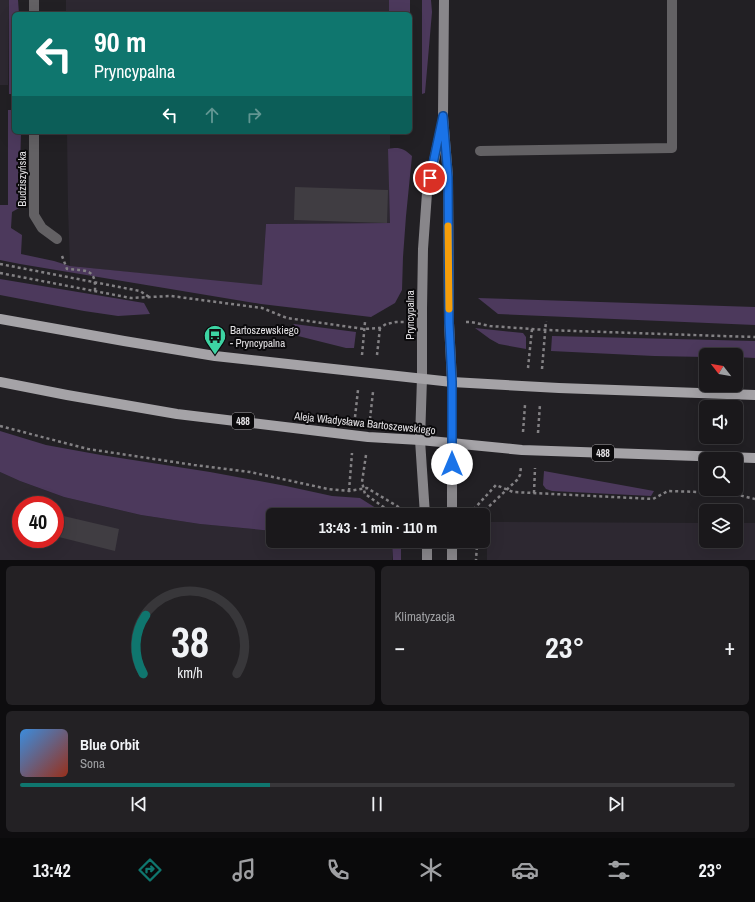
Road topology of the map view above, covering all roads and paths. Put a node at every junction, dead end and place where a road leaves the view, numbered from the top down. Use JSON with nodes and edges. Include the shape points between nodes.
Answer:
{"nodes":[{"id":1,"x":34,"y":0,"type":"edge"},
{"id":2,"x":444,"y":0,"type":"edge"},
{"id":3,"x":672,"y":0,"type":"edge"},
{"id":4,"x":34,"y":12,"type":"edge"},
{"id":5,"x":443,"y":116,"type":"junction"},
{"id":6,"x":34,"y":134,"type":"edge"},
{"id":7,"x":480,"y":151,"type":"dead end"},
{"id":8,"x":57,"y":239,"type":"joint"},
{"id":9,"x":0,"y":264,"type":"edge"},
{"id":10,"x":0,"y":273,"type":"edge"},
{"id":11,"x":95,"y":282,"type":"junction"},
{"id":12,"x":95,"y":291,"type":"junction"},
{"id":13,"x":150,"y":297,"type":"junction"},
{"id":14,"x":0,"y":319,"type":"edge"},
{"id":15,"x":365,"y":322,"type":"dead end"},
{"id":16,"x":422,"y":323,"type":"junction"},
{"id":17,"x":449,"y":323,"type":"junction"},
{"id":18,"x":364,"y":329,"type":"junction"},
{"id":19,"x":755,"y":337,"type":"edge"},
{"id":20,"x":360,"y":372,"type":"junction"},
{"id":21,"x":422,"y":378,"type":"junction"},
{"id":22,"x":0,"y":382,"type":"edge"},
{"id":23,"x":452,"y":382,"type":"junction"},
{"id":24,"x":755,"y":394,"type":"edge"},
{"id":25,"x":0,"y":426,"type":"edge"},
{"id":26,"x":354,"y":435,"type":"junction"},
{"id":27,"x":420,"y":440,"type":"junction"},
{"id":28,"x":452,"y":444,"type":"junction"},
{"id":29,"x":755,"y":458,"type":"edge"},
{"id":30,"x":520,"y":475,"type":"dead end"},
{"id":31,"x":506,"y":490,"type":"junction"},
{"id":32,"x":348,"y":491,"type":"junction"},
{"id":33,"x":755,"y":499,"type":"edge"},
{"id":34,"x":399,"y":508,"type":"edge"},
{"id":35,"x":425,"y":508,"type":"edge"},
{"id":36,"x":452,"y":508,"type":"edge"},
{"id":37,"x":475,"y":508,"type":"edge"},
{"id":38,"x":487,"y":508,"type":"edge"},
{"id":39,"x":427,"y":548,"type":"edge"},
{"id":40,"x":452,"y":548,"type":"edge"},
{"id":41,"x":476,"y":548,"type":"edge"},
{"id":42,"x":427,"y":560,"type":"edge"},
{"id":43,"x":452,"y":560,"type":"edge"},
{"id":44,"x":476,"y":560,"type":"edge"}],
"edges":[{"from":1,"to":4,"type":"street"},
{"from":2,"to":5,"type":"street","name":"Pryncypalna"},
{"from":3,"to":7,"type":"street","via":[[672,148]]},
{"from":5,"to":16,"type":"street","name":"Pryncypalna","via":[[427,193]]},
{"from":5,"to":17,"type":"street","name":"Pryncypalna","via":[[448,177]]},
{"from":6,"to":8,"type":"street","name":"Budziszyńska","via":[[34,215],[42,228]]},
{"from":8,"to":11,"type":"path","via":[[67,269],[88,271],[94,276]]},
{"from":9,"to":11,"type":"path"},
{"from":10,"to":12,"type":"path"},
{"from":11,"to":12,"type":"path"},
{"from":11,"to":13,"type":"path","via":[[140,291]]},
{"from":12,"to":13,"type":"path","via":[[131,298]]},
{"from":13,"to":18,"type":"path","via":[[171,296],[262,308],[287,318]]},
{"from":14,"to":20,"type":"main road","via":[[215,356]]},
{"from":15,"to":18,"type":"path"},
{"from":16,"to":18,"type":"path","via":[[396,322],[380,328]]},
{"from":16,"to":21,"type":"street","name":"Pryncypalna"},
{"from":17,"to":19,"type":"path","via":[[471,322],[546,330]]},
{"from":17,"to":23,"type":"street","name":"Pryncypalna"},
{"from":18,"to":20,"type":"path"},
{"from":20,"to":21,"type":"main road"},
{"from":20,"to":26,"type":"path"},
{"from":21,"to":23,"type":"main road"},
{"from":21,"to":27,"type":"street","name":"Pryncypalna"},
{"from":22,"to":26,"type":"main road","name":"Aleja Władysława Bartoszewskiego","number":"488","via":[[177,414]]},
{"from":23,"to":24,"type":"main road"},
{"from":23,"to":28,"type":"street","name":"Pryncypalna"},
{"from":25,"to":32,"type":"path","via":[[88,449],[250,472]]},
{"from":26,"to":27,"type":"main road","name":"Aleja Władysława Bartoszewskiego","number":"488"},
{"from":26,"to":32,"type":"path"},
{"from":27,"to":28,"type":"main road","name":"Aleja Władysława Bartoszewskiego","number":"488"},
{"from":27,"to":35,"type":"street","name":"Pryncypalna"},
{"from":28,"to":29,"type":"main road","name":"Aleja Władysława Bartoszewskiego","number":"488","via":[[529,450]]},
{"from":28,"to":36,"type":"street","name":"Pryncypalna"},
{"from":30,"to":31,"type":"path"},
{"from":31,"to":33,"type":"path","via":[[653,500],[668,490],[730,493]]},
{"from":31,"to":37,"type":"path","via":[[496,485]]},
{"from":31,"to":38,"type":"path"},
{"from":32,"to":34,"type":"path","via":[[367,488]]},
{"from":39,"to":42,"type":"street"},
{"from":40,"to":43,"type":"street"},
{"from":41,"to":44,"type":"path"}]}
